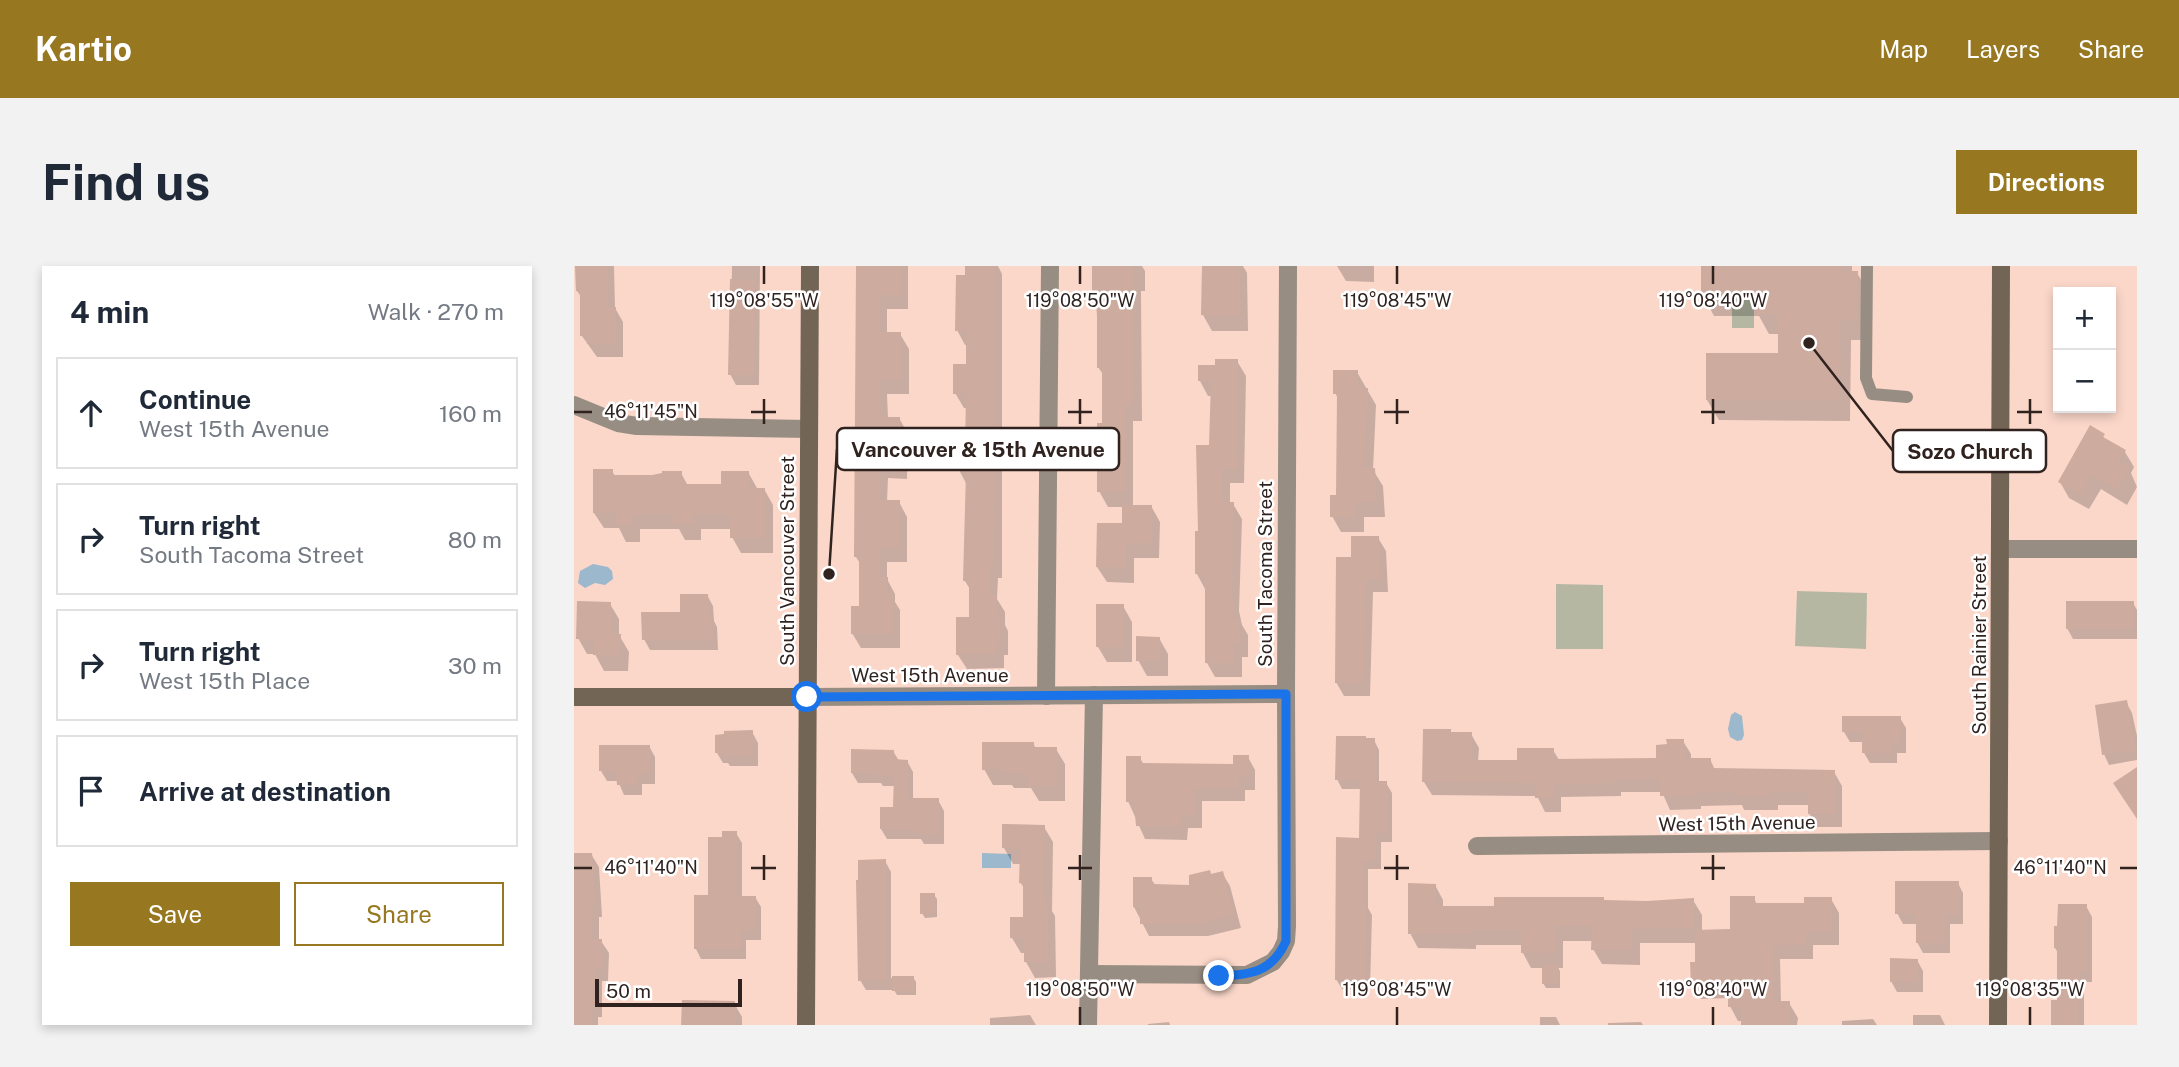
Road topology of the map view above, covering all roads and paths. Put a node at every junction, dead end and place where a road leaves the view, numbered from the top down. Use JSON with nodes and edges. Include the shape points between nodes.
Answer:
{"nodes":[{"id":1,"x":810,"y":266,"type":"edge"},
{"id":2,"x":1050,"y":266,"type":"edge"},
{"id":3,"x":1288,"y":266,"type":"edge"},
{"id":4,"x":1867,"y":266,"type":"edge"},
{"id":5,"x":2001,"y":266,"type":"edge"},
{"id":6,"x":1907,"y":397,"type":"dead end"},
{"id":7,"x":574,"y":405,"type":"edge"},
{"id":8,"x":809,"y":429,"type":"junction"},
{"id":9,"x":1954,"y":442,"type":"dead end"},
{"id":10,"x":2000,"y":443,"type":"junction"},
{"id":11,"x":2000,"y":549,"type":"junction"},
{"id":12,"x":2137,"y":549,"type":"edge"},
{"id":13,"x":1286,"y":694,"type":"junction"},
{"id":14,"x":1094,"y":695,"type":"junction"},
{"id":15,"x":1046,"y":696,"type":"junction"},
{"id":16,"x":574,"y":697,"type":"edge"},
{"id":17,"x":807,"y":697,"type":"junction"},
{"id":18,"x":1999,"y":841,"type":"junction"},
{"id":19,"x":1476,"y":846,"type":"dead end"},
{"id":20,"x":1089,"y":974,"type":"junction"},
{"id":21,"x":806,"y":1025,"type":"edge"},
{"id":22,"x":1088,"y":1025,"type":"edge"},
{"id":23,"x":1998,"y":1025,"type":"edge"}],
"edges":[{"from":1,"to":8,"type":"street","name":"South Vancouver Street"},
{"from":2,"to":15,"type":"street"},
{"from":3,"to":13,"type":"street","name":"South Tacoma Street"},
{"from":4,"to":6,"type":"lane","via":[[1866,378],[1872,394]]},
{"from":5,"to":10,"type":"street","name":"South Rainier Street"},
{"from":7,"to":8,"type":"street","via":[[637,426]]},
{"from":8,"to":17,"type":"street","name":"South Vancouver Street"},
{"from":9,"to":10,"type":"lane"},
{"from":10,"to":11,"type":"street","name":"South Rainier Street"},
{"from":11,"to":12,"type":"street"},
{"from":11,"to":18,"type":"street","name":"South Rainier Street"},
{"from":13,"to":14,"type":"street","name":"West 15th Avenue"},
{"from":13,"to":20,"type":"street","name":"South Tacoma Street","via":[[1287,926],[1281,952],[1273,962],[1247,975]]},
{"from":14,"to":15,"type":"street","name":"West 15th Avenue"},
{"from":14,"to":20,"type":"street"},
{"from":15,"to":17,"type":"street","name":"West 15th Avenue"},
{"from":16,"to":17,"type":"street","name":"West 15th Avenue"},
{"from":17,"to":21,"type":"street","name":"South Vancouver Street"},
{"from":18,"to":19,"type":"street","name":"West 15th Avenue"},
{"from":18,"to":23,"type":"street","name":"South Rainier Street"},
{"from":20,"to":22,"type":"street"}]}
